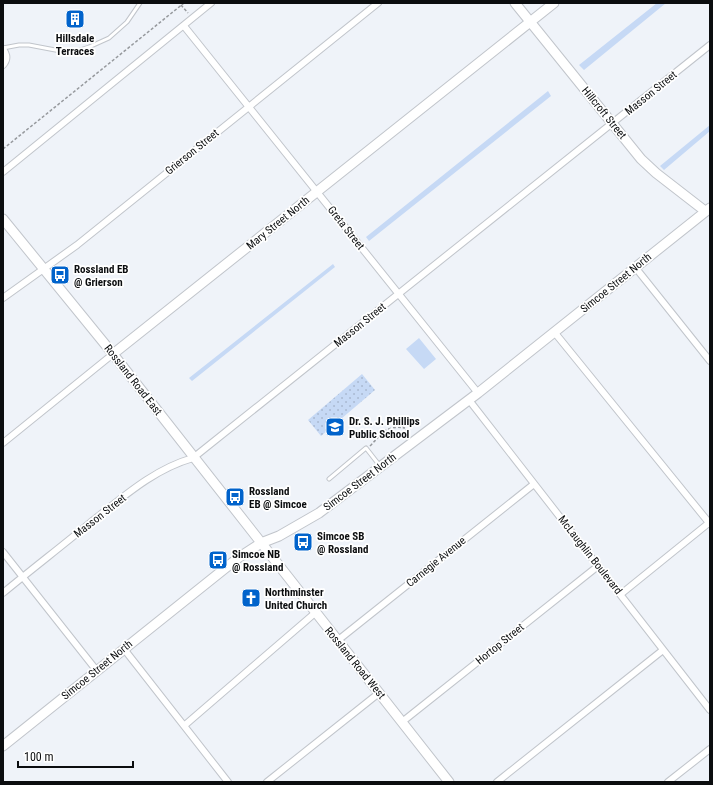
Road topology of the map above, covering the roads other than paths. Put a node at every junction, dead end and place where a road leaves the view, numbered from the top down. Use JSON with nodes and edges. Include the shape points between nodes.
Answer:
{"nodes":[{"id":1,"x":140,"y":3,"type":"edge"},
{"id":2,"x":211,"y":3,"type":"edge"},
{"id":3,"x":378,"y":3,"type":"edge"},
{"id":4,"x":515,"y":3,"type":"edge"},
{"id":5,"x":554,"y":3,"type":"edge"},
{"id":6,"x":531,"y":22,"type":"junction"},
{"id":7,"x":184,"y":26,"type":"junction"},
{"id":8,"x":710,"y":46,"type":"edge"},
{"id":9,"x":3,"y":49,"type":"edge"},
{"id":10,"x":3,"y":65,"type":"edge"},
{"id":11,"x":248,"y":107,"type":"junction"},
{"id":12,"x":612,"y":124,"type":"junction"},
{"id":13,"x":3,"y":172,"type":"edge"},
{"id":14,"x":317,"y":192,"type":"junction"},
{"id":15,"x":708,"y":209,"type":"edge"},
{"id":16,"x":3,"y":219,"type":"edge"},
{"id":17,"x":635,"y":267,"type":"junction"},
{"id":18,"x":44,"y":269,"type":"junction"},
{"id":19,"x":398,"y":294,"type":"junction"},
{"id":20,"x":3,"y":298,"type":"edge"},
{"id":21,"x":555,"y":333,"type":"junction"},
{"id":22,"x":113,"y":354,"type":"junction"},
{"id":23,"x":710,"y":361,"type":"edge"},
{"id":24,"x":478,"y":393,"type":"junction"},
{"id":25,"x":469,"y":400,"type":"junction"},
{"id":26,"x":3,"y":443,"type":"edge"},
{"id":27,"x":193,"y":458,"type":"junction"},
{"id":28,"x":381,"y":467,"type":"junction"},
{"id":29,"x":329,"y":478,"type":"dead end"},
{"id":30,"x":534,"y":484,"type":"junction"},
{"id":31,"x":710,"y":523,"type":"edge"},
{"id":32,"x":261,"y":543,"type":"junction"},
{"id":33,"x":3,"y":552,"type":"edge"},
{"id":34,"x":598,"y":566,"type":"junction"},
{"id":35,"x":23,"y":576,"type":"junction"},
{"id":36,"x":3,"y":593,"type":"edge"},
{"id":37,"x":621,"y":594,"type":"junction"},
{"id":38,"x":315,"y":613,"type":"junction"},
{"id":39,"x":338,"y":641,"type":"junction"},
{"id":40,"x":124,"y":649,"type":"junction"},
{"id":41,"x":663,"y":650,"type":"junction"},
{"id":42,"x":97,"y":671,"type":"junction"},
{"id":43,"x":380,"y":693,"type":"junction"},
{"id":44,"x":710,"y":710,"type":"edge"},
{"id":45,"x":402,"y":722,"type":"junction"},
{"id":46,"x":185,"y":725,"type":"junction"},
{"id":47,"x":3,"y":746,"type":"edge"},
{"id":48,"x":710,"y":749,"type":"edge"},
{"id":49,"x":228,"y":782,"type":"edge"},
{"id":50,"x":267,"y":782,"type":"edge"},
{"id":51,"x":449,"y":782,"type":"edge"},
{"id":52,"x":497,"y":782,"type":"edge"},
{"id":53,"x":668,"y":782,"type":"edge"}],
"edges":[{"from":1,"to":9,"type":"lane","via":[[127,22],[109,38],[77,51],[71,53],[29,44]]},
{"from":2,"to":7,"type":"street"},
{"from":3,"to":11,"type":"street","name":"Grierson Street"},
{"from":4,"to":6,"type":"main road","name":"Hillcroft Street"},
{"from":5,"to":6,"type":"main road","name":"Mary Street North"},
{"from":6,"to":12,"type":"main road","name":"Hillcroft Street"},
{"from":6,"to":14,"type":"main road","name":"Mary Street North"},
{"from":7,"to":11,"type":"street","name":"Greta Street"},
{"from":7,"to":13,"type":"street"},
{"from":8,"to":12,"type":"street","name":"Masson Street"},
{"from":9,"to":10,"type":"street","via":[[7,55]]},
{"from":11,"to":14,"type":"street","name":"Greta Street"},
{"from":11,"to":18,"type":"street","name":"Grierson Street"},
{"from":12,"to":15,"type":"main road","name":"Hillcroft Street","via":[[641,160]]},
{"from":12,"to":19,"type":"street","name":"Masson Street"},
{"from":14,"to":19,"type":"street","name":"Greta Street"},
{"from":14,"to":22,"type":"main road","name":"Mary Street North"},
{"from":15,"to":17,"type":"main road","name":"Simcoe Street North"},
{"from":16,"to":18,"type":"main road","name":"Rossland Road East"},
{"from":17,"to":21,"type":"main road","name":"Simcoe Street North"},
{"from":17,"to":23,"type":"street"},
{"from":18,"to":20,"type":"street","name":"Grierson Street"},
{"from":18,"to":22,"type":"main road","name":"Rossland Road East"},
{"from":19,"to":24,"type":"street","name":"Greta Street"},
{"from":19,"to":27,"type":"street","name":"Masson Street"},
{"from":21,"to":24,"type":"main road","name":"Simcoe Street North"},
{"from":21,"to":31,"type":"street"},
{"from":22,"to":26,"type":"street","name":"Mary Street North"},
{"from":22,"to":27,"type":"main road","name":"Rossland Road East"},
{"from":24,"to":25,"type":"main road","name":"Simcoe Street North"},
{"from":25,"to":28,"type":"main road","name":"Simcoe Street North"},
{"from":25,"to":30,"type":"street","name":"McLaughlin Boulevard"},
{"from":27,"to":32,"type":"main road","name":"Rossland Road East"},
{"from":27,"to":35,"type":"street","name":"Masson Street","via":[[169,466],[141,484]]},
{"from":28,"to":29,"type":"lane","via":[[366,448]]},
{"from":28,"to":32,"type":"main road","name":"Simcoe Street North","via":[[319,513],[279,536]]},
{"from":30,"to":34,"type":"street","name":"McLaughlin Boulevard"},
{"from":30,"to":39,"type":"street","name":"Carnegie Avenue"},
{"from":31,"to":37,"type":"street"},
{"from":32,"to":38,"type":"main road","name":"Rossland Road West"},
{"from":32,"to":40,"type":"main road","name":"Simcoe Street North","via":[[238,558]]},
{"from":33,"to":35,"type":"street"},
{"from":34,"to":37,"type":"street","name":"McLaughlin Boulevard"},
{"from":34,"to":45,"type":"street","name":"Hortop Street"},
{"from":35,"to":36,"type":"street","name":"Masson Street"},
{"from":35,"to":42,"type":"street"},
{"from":37,"to":41,"type":"street","name":"McLaughlin Boulevard"},
{"from":38,"to":39,"type":"main road","name":"Rossland Road West"},
{"from":38,"to":46,"type":"street"},
{"from":39,"to":43,"type":"main road","name":"Rossland Road West"},
{"from":40,"to":42,"type":"main road","name":"Simcoe Street North"},
{"from":40,"to":46,"type":"street"},
{"from":41,"to":44,"type":"street","name":"McLaughlin Boulevard"},
{"from":41,"to":52,"type":"street"},
{"from":42,"to":47,"type":"main road","name":"Simcoe Street North"},
{"from":43,"to":45,"type":"main road","name":"Rossland Road West"},
{"from":43,"to":50,"type":"street"},
{"from":45,"to":51,"type":"main road","name":"Rossland Road West"},
{"from":46,"to":49,"type":"street"},
{"from":48,"to":53,"type":"street"}]}
